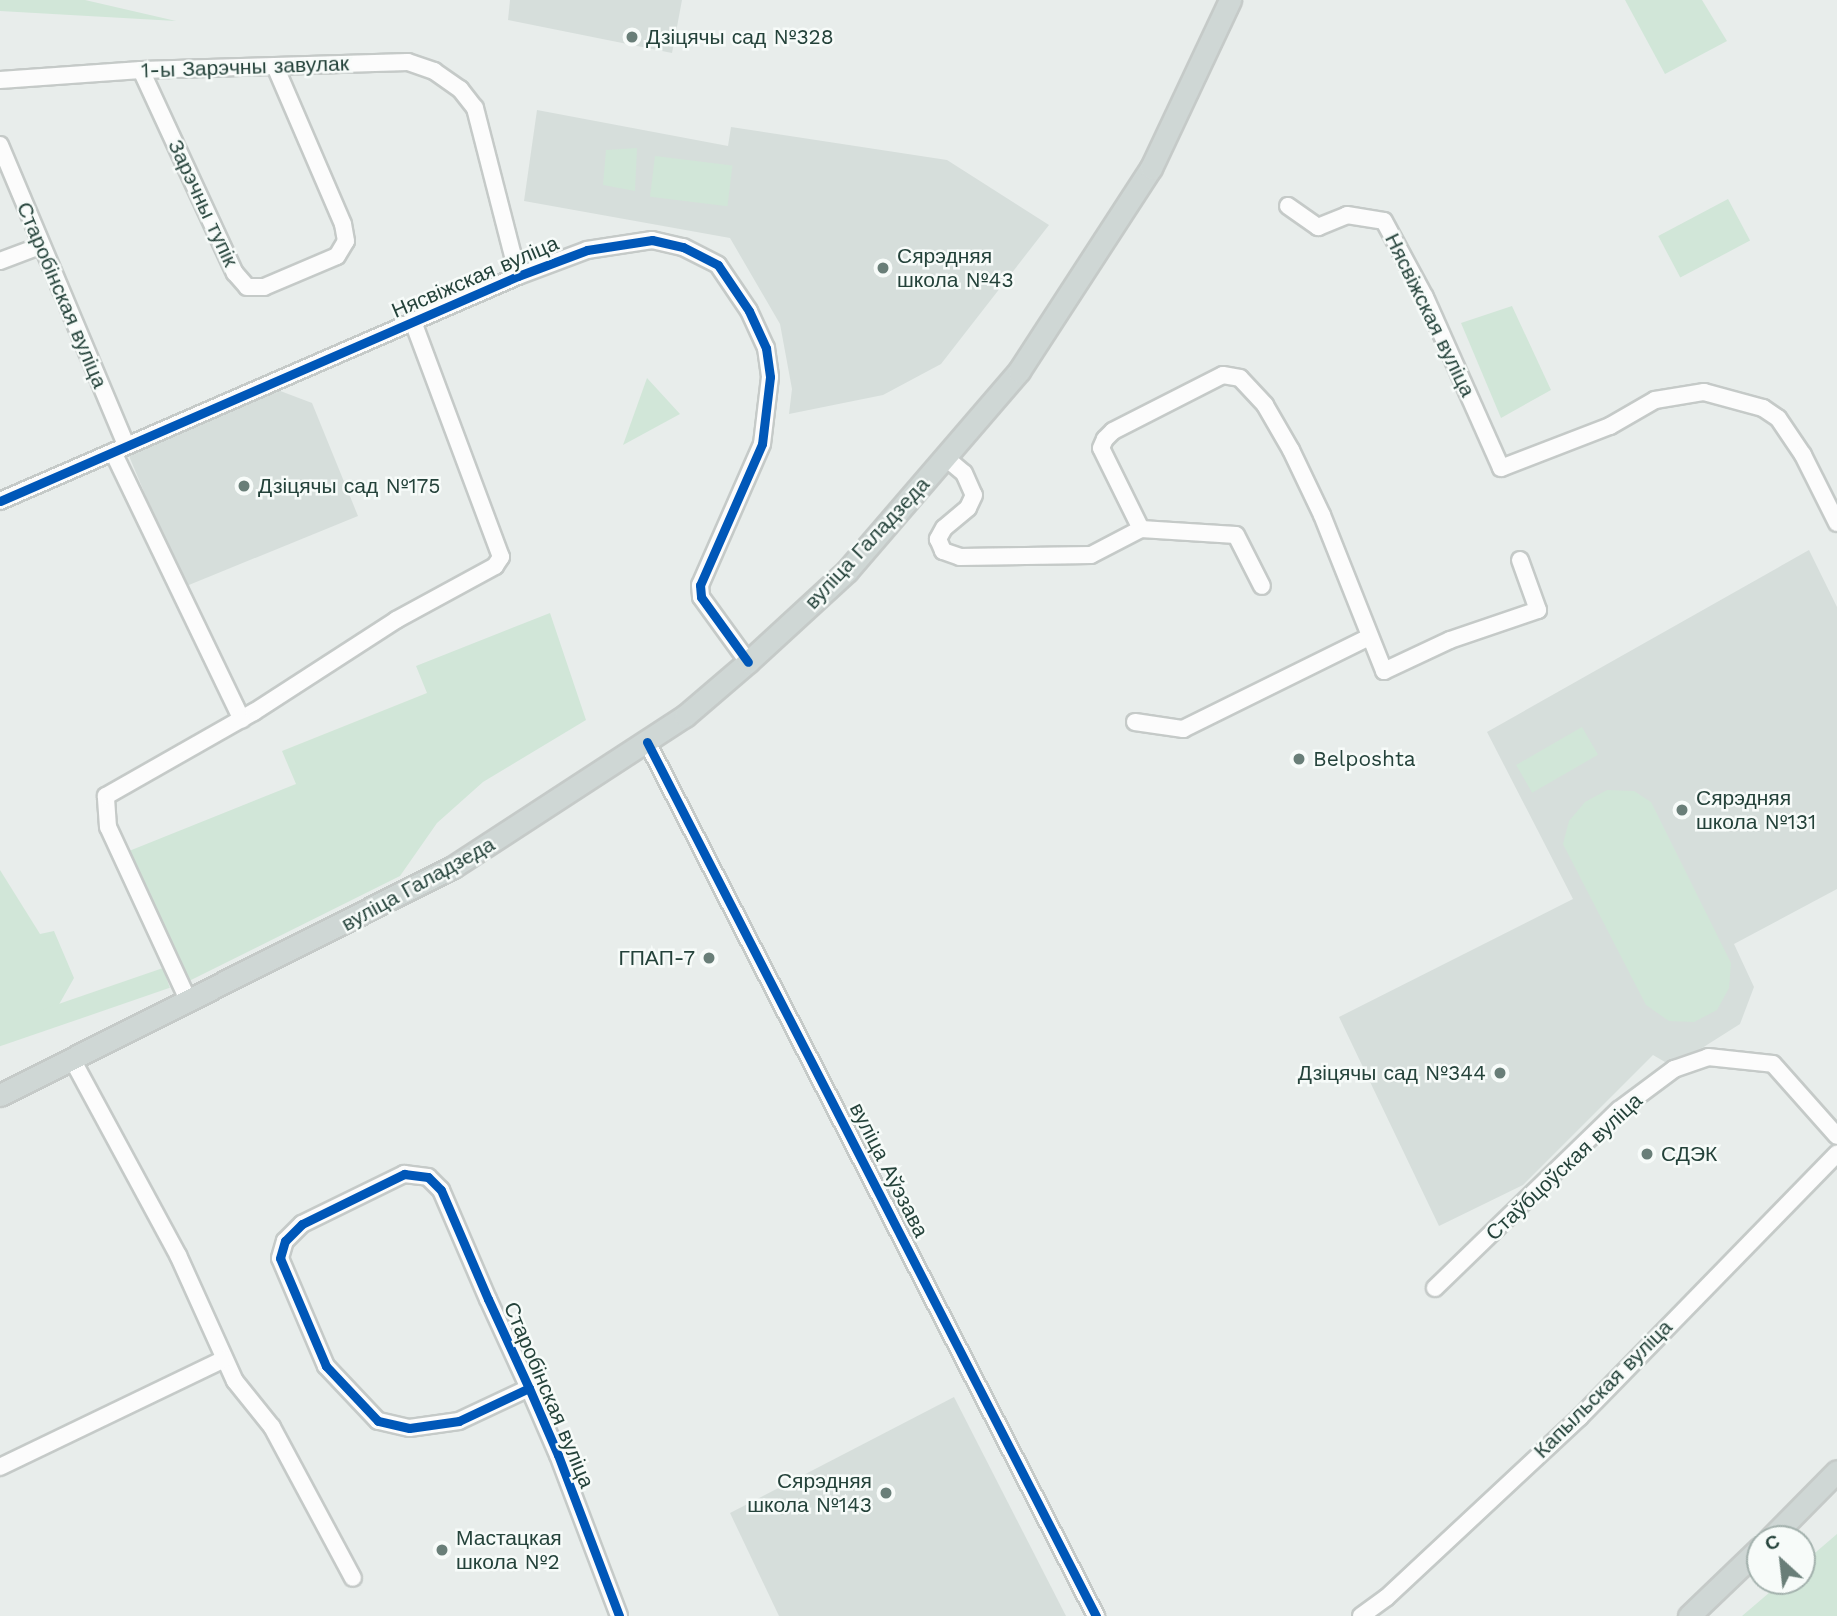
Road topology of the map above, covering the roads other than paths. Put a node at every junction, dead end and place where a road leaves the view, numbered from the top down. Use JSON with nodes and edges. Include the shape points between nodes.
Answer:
{"nodes":[{"id":1,"x":1230,"y":0,"type":"edge"},
{"id":2,"x":275,"y":66,"type":"junction"},
{"id":3,"x":141,"y":70,"type":"junction"},
{"id":4,"x":0,"y":80,"type":"edge"},
{"id":5,"x":0,"y":145,"type":"edge"},
{"id":6,"x":1288,"y":206,"type":"dead end"},
{"id":7,"x":40,"y":246,"type":"junction"},
{"id":8,"x":0,"y":261,"type":"edge"},
{"id":9,"x":518,"y":276,"type":"junction"},
{"id":10,"x":413,"y":322,"type":"junction"},
{"id":11,"x":119,"y":448,"type":"junction"},
{"id":12,"x":946,"y":458,"type":"junction"},
{"id":13,"x":0,"y":501,"type":"edge"},
{"id":14,"x":1837,"y":523,"type":"edge"},
{"id":15,"x":1141,"y":530,"type":"junction"},
{"id":16,"x":1520,"y":560,"type":"dead end"},
{"id":17,"x":1262,"y":586,"type":"dead end"},
{"id":18,"x":1368,"y":636,"type":"junction"},
{"id":19,"x":748,"y":663,"type":"junction"},
{"id":20,"x":242,"y":720,"type":"junction"},
{"id":21,"x":1136,"y":722,"type":"dead end"},
{"id":22,"x":647,"y":742,"type":"junction"},
{"id":23,"x":189,"y":1002,"type":"junction"},
{"id":24,"x":72,"y":1059,"type":"junction"},
{"id":25,"x":0,"y":1095,"type":"edge"},
{"id":26,"x":1837,"y":1136,"type":"edge"},
{"id":27,"x":1837,"y":1154,"type":"edge"},
{"id":28,"x":1435,"y":1288,"type":"dead end"},
{"id":29,"x":224,"y":1359,"type":"junction"},
{"id":30,"x":529,"y":1388,"type":"junction"},
{"id":31,"x":0,"y":1467,"type":"edge"},
{"id":32,"x":1837,"y":1471,"type":"edge"},
{"id":33,"x":1784,"y":1525,"type":"edge"},
{"id":34,"x":1746,"y":1561,"type":"edge"},
{"id":35,"x":353,"y":1578,"type":"dead end"},
{"id":36,"x":619,"y":1616,"type":"edge"},
{"id":37,"x":1096,"y":1616,"type":"edge"},
{"id":38,"x":1361,"y":1616,"type":"edge"},
{"id":39,"x":1689,"y":1616,"type":"edge"}],
"edges":[{"from":1,"to":12,"type":"main road","name":"вуліца Галадзеда","via":[[1150,168],[1019,371]]},
{"from":2,"to":3,"type":"street","name":"1-ы Зарэчны завулак"},
{"from":2,"to":3,"type":"street","name":"Зарэчны тупік","via":[[343,224],[346,241],[337,256],[264,288],[247,287],[235,273]]},
{"from":2,"to":9,"type":"street","name":"1-ы Зарэчны завулак","via":[[408,62],[434,71],[460,89],[475,108]]},
{"from":3,"to":4,"type":"street","name":"1-ы Зарэчны завулак"},
{"from":5,"to":7,"type":"street","name":"Старобінская вуліца"},
{"from":6,"to":14,"type":"street","name":"Нясвіжская вуліца","via":[[1318,227],[1346,215],[1384,221],[1425,297],[1501,468],[1610,426],[1656,400],[1704,392],[1763,408],[1778,418],[1803,455]]},
{"from":7,"to":8,"type":"street"},
{"from":7,"to":11,"type":"street","name":"Старобінская вуліца"},
{"from":9,"to":10,"type":"street","name":"Нясвіжская вуліца"},
{"from":9,"to":19,"type":"street","name":"Нясвіжская вуліца","via":[[587,250],[652,240],[683,247],[718,265],[737,289],[766,348],[769,410],[748,482],[700,585],[701,597]]},
{"from":10,"to":11,"type":"street","name":"Нясвіжская вуліца"},
{"from":10,"to":20,"type":"street","via":[[501,557],[495,566],[396,620]]},
{"from":11,"to":13,"type":"street","name":"Нясвіжская вуліца"},
{"from":11,"to":20,"type":"street","name":"Старобінская вуліца"},
{"from":12,"to":15,"type":"street","via":[[964,473],[975,495],[938,540],[943,551],[1091,555]]},
{"from":12,"to":19,"type":"main road","name":"вуліца Галадзеда","via":[[847,571]]},
{"from":15,"to":17,"type":"street","via":[[1236,535]]},
{"from":15,"to":18,"type":"street","via":[[1101,448],[1113,431],[1223,375],[1240,378],[1265,405],[1291,450],[1322,515]]},
{"from":16,"to":18,"type":"street","via":[[1538,610],[1450,640],[1384,670]]},
{"from":18,"to":21,"type":"street","via":[[1184,729]]},
{"from":19,"to":22,"type":"main road","name":"вуліца Галадзеда"},
{"from":20,"to":23,"type":"street","via":[[106,796],[108,827]]},
{"from":22,"to":23,"type":"main road","name":"вуліца Галадзеда","via":[[453,867]]},
{"from":22,"to":37,"type":"street","name":"вуліца Аўэзава"},
{"from":23,"to":24,"type":"main road","name":"вуліца Галадзеда"},
{"from":24,"to":25,"type":"main road","name":"вуліца Галадзеда"},
{"from":24,"to":29,"type":"street","via":[[178,1255]]},
{"from":26,"to":28,"type":"street","name":"Стаўбцоўская вуліца","via":[[1773,1064],[1708,1057],[1674,1069],[1619,1111]]},
{"from":27,"to":38,"type":"street","name":"Капыльская вуліца","via":[[1580,1417],[1387,1598]]},
{"from":29,"to":31,"type":"street"},
{"from":29,"to":35,"type":"street","via":[[235,1381],[272,1427]]},
{"from":30,"to":30,"type":"street","name":"Старобінская вуліца","via":[[459,1421],[409,1429],[369,1414],[326,1366],[280,1258],[285,1241],[302,1224],[404,1174],[428,1177],[441,1190]]},
{"from":30,"to":36,"type":"street","name":"Старобінская вуліца"},
{"from":32,"to":33,"type":"main road"},
{"from":34,"to":39,"type":"main road"}]}
